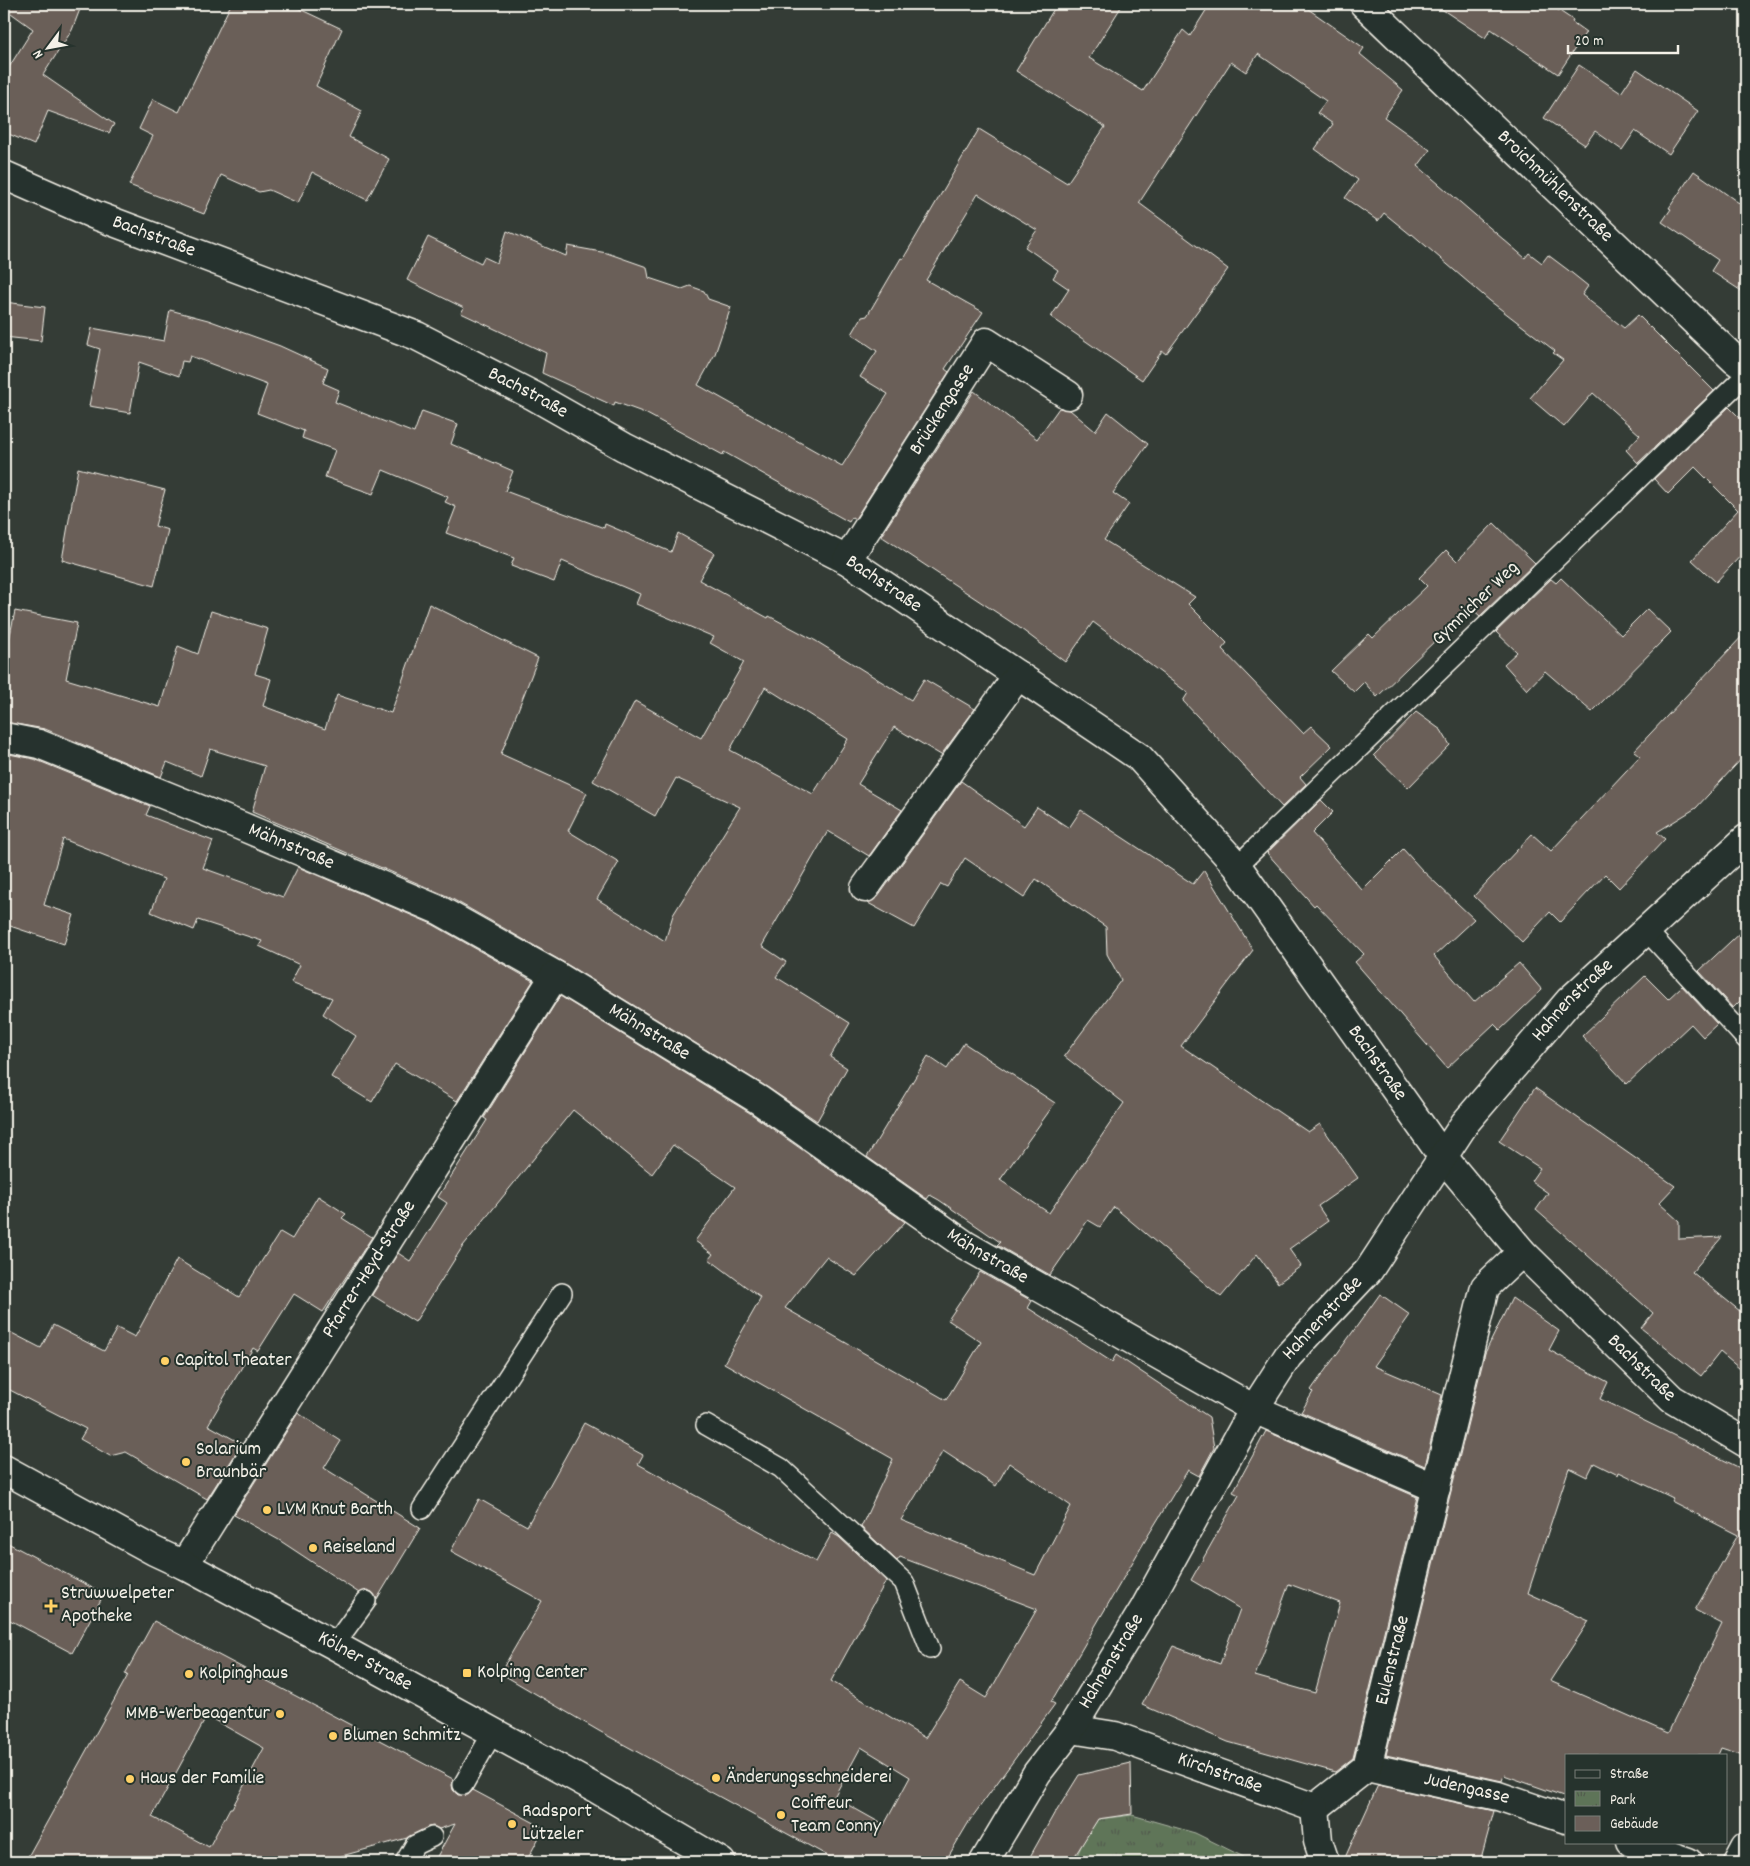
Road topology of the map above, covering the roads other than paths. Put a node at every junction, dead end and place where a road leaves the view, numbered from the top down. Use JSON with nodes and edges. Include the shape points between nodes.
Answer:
{"nodes":[{"id":1,"x":1364,"y":4,"type":"edge"},
{"id":2,"x":4,"y":176,"type":"edge"},
{"id":3,"x":1746,"y":368,"type":"edge"},
{"id":4,"x":1746,"y":375,"type":"edge"},
{"id":5,"x":1068,"y":395,"type":"dead end"},
{"id":6,"x":847,"y":560,"type":"junction"},
{"id":7,"x":1018,"y":675,"type":"junction"},
{"id":8,"x":4,"y":737,"type":"edge"},
{"id":9,"x":1746,"y":839,"type":"edge"},
{"id":10,"x":1237,"y":866,"type":"junction"},
{"id":11,"x":865,"y":888,"type":"dead end"},
{"id":12,"x":1646,"y":930,"type":"junction"},
{"id":13,"x":555,"y":975,"type":"junction"},
{"id":14,"x":1746,"y":1039,"type":"edge"},
{"id":15,"x":1443,"y":1157,"type":"junction"},
{"id":16,"x":1522,"y":1252,"type":"junction"},
{"id":17,"x":562,"y":1293,"type":"dead end"},
{"id":18,"x":1254,"y":1409,"type":"junction"},
{"id":19,"x":706,"y":1425,"type":"dead end"},
{"id":20,"x":1746,"y":1443,"type":"edge"},
{"id":21,"x":4,"y":1469,"type":"edge"},
{"id":22,"x":1436,"y":1488,"type":"junction"},
{"id":23,"x":422,"y":1509,"type":"dead end"},
{"id":24,"x":184,"y":1566,"type":"junction"},
{"id":25,"x":366,"y":1601,"type":"dead end"},
{"id":26,"x":334,"y":1645,"type":"junction"},
{"id":27,"x":930,"y":1649,"type":"dead end"},
{"id":28,"x":1072,"y":1729,"type":"junction"},
{"id":29,"x":494,"y":1732,"type":"junction"},
{"id":30,"x":1367,"y":1767,"type":"junction"},
{"id":31,"x":463,"y":1785,"type":"dead end"},
{"id":32,"x":1315,"y":1808,"type":"junction"},
{"id":33,"x":1565,"y":1819,"type":"edge"},
{"id":34,"x":432,"y":1838,"type":"dead end"},
{"id":35,"x":1638,"y":1844,"type":"edge"},
{"id":36,"x":1746,"y":1848,"type":"edge"},
{"id":37,"x":405,"y":1862,"type":"edge"},
{"id":38,"x":721,"y":1862,"type":"edge"},
{"id":39,"x":984,"y":1862,"type":"edge"},
{"id":40,"x":1325,"y":1862,"type":"edge"},
{"id":41,"x":1688,"y":1862,"type":"edge"},
{"id":42,"x":1738,"y":1862,"type":"edge"}],
"edges":[{"from":1,"to":3,"type":"street","name":"Broichmühlenstraße"},
{"from":2,"to":6,"type":"street","name":"Bachstraße","via":[[95,215],[417,336],[624,447]]},
{"from":4,"to":10,"type":"lane","name":"Gymnicher Weg"},
{"from":5,"to":6,"type":"street","name":"Brückengasse","via":[[986,342]]},
{"from":6,"to":7,"type":"street","name":"Bachstraße"},
{"from":7,"to":10,"type":"street","name":"Bachstraße","via":[[1139,757]]},
{"from":7,"to":11,"type":"street"},
{"from":8,"to":13,"type":"street","name":"Mähnstraße","via":[[39,744],[430,906]]},
{"from":9,"to":12,"type":"street","name":"Hahnenstraße"},
{"from":10,"to":15,"type":"street","name":"Bachstraße"},
{"from":12,"to":14,"type":"lane"},
{"from":12,"to":15,"type":"street","name":"Hahnenstraße","via":[[1569,1000],[1465,1124]]},
{"from":13,"to":18,"type":"street","name":"Mähnstraße","via":[[759,1100],[965,1245]]},
{"from":13,"to":24,"type":"street","name":"Pfarrer-Heyd-Straße"},
{"from":15,"to":16,"type":"street","name":"Bachstraße"},
{"from":15,"to":18,"type":"street","name":"Hahnenstraße","via":[[1369,1270],[1288,1356]]},
{"from":16,"to":20,"type":"street","name":"Bachstraße","via":[[1672,1399]]},
{"from":16,"to":22,"type":"street","name":"Eulenstraße","via":[[1484,1287]]},
{"from":17,"to":23,"type":"lane"},
{"from":18,"to":22,"type":"street"},
{"from":18,"to":28,"type":"street","name":"Hahnenstraße","via":[[1144,1609]]},
{"from":19,"to":27,"type":"lane","via":[[781,1468],[904,1582]]},
{"from":21,"to":24,"type":"street","name":"Kölner Straße"},
{"from":22,"to":30,"type":"street","name":"Eulenstraße"},
{"from":24,"to":26,"type":"street","name":"Kölner Straße"},
{"from":25,"to":26,"type":"lane"},
{"from":26,"to":29,"type":"street","name":"Kölner Straße"},
{"from":28,"to":32,"type":"street","name":"Kirchstraße","via":[[1115,1736]]},
{"from":28,"to":39,"type":"street","name":"Hahnenstraße","via":[[1037,1773]]},
{"from":29,"to":31,"type":"lane"},
{"from":29,"to":38,"type":"street","name":"Kölner Straße"},
{"from":30,"to":32,"type":"street"},
{"from":30,"to":33,"type":"street","name":"Judengasse","via":[[1498,1796]]},
{"from":32,"to":40,"type":"street","via":[[1318,1841]]},
{"from":34,"to":37,"type":"lane","via":[[415,1845]]},
{"from":35,"to":41,"type":"street"},
{"from":36,"to":42,"type":"street"}]}
